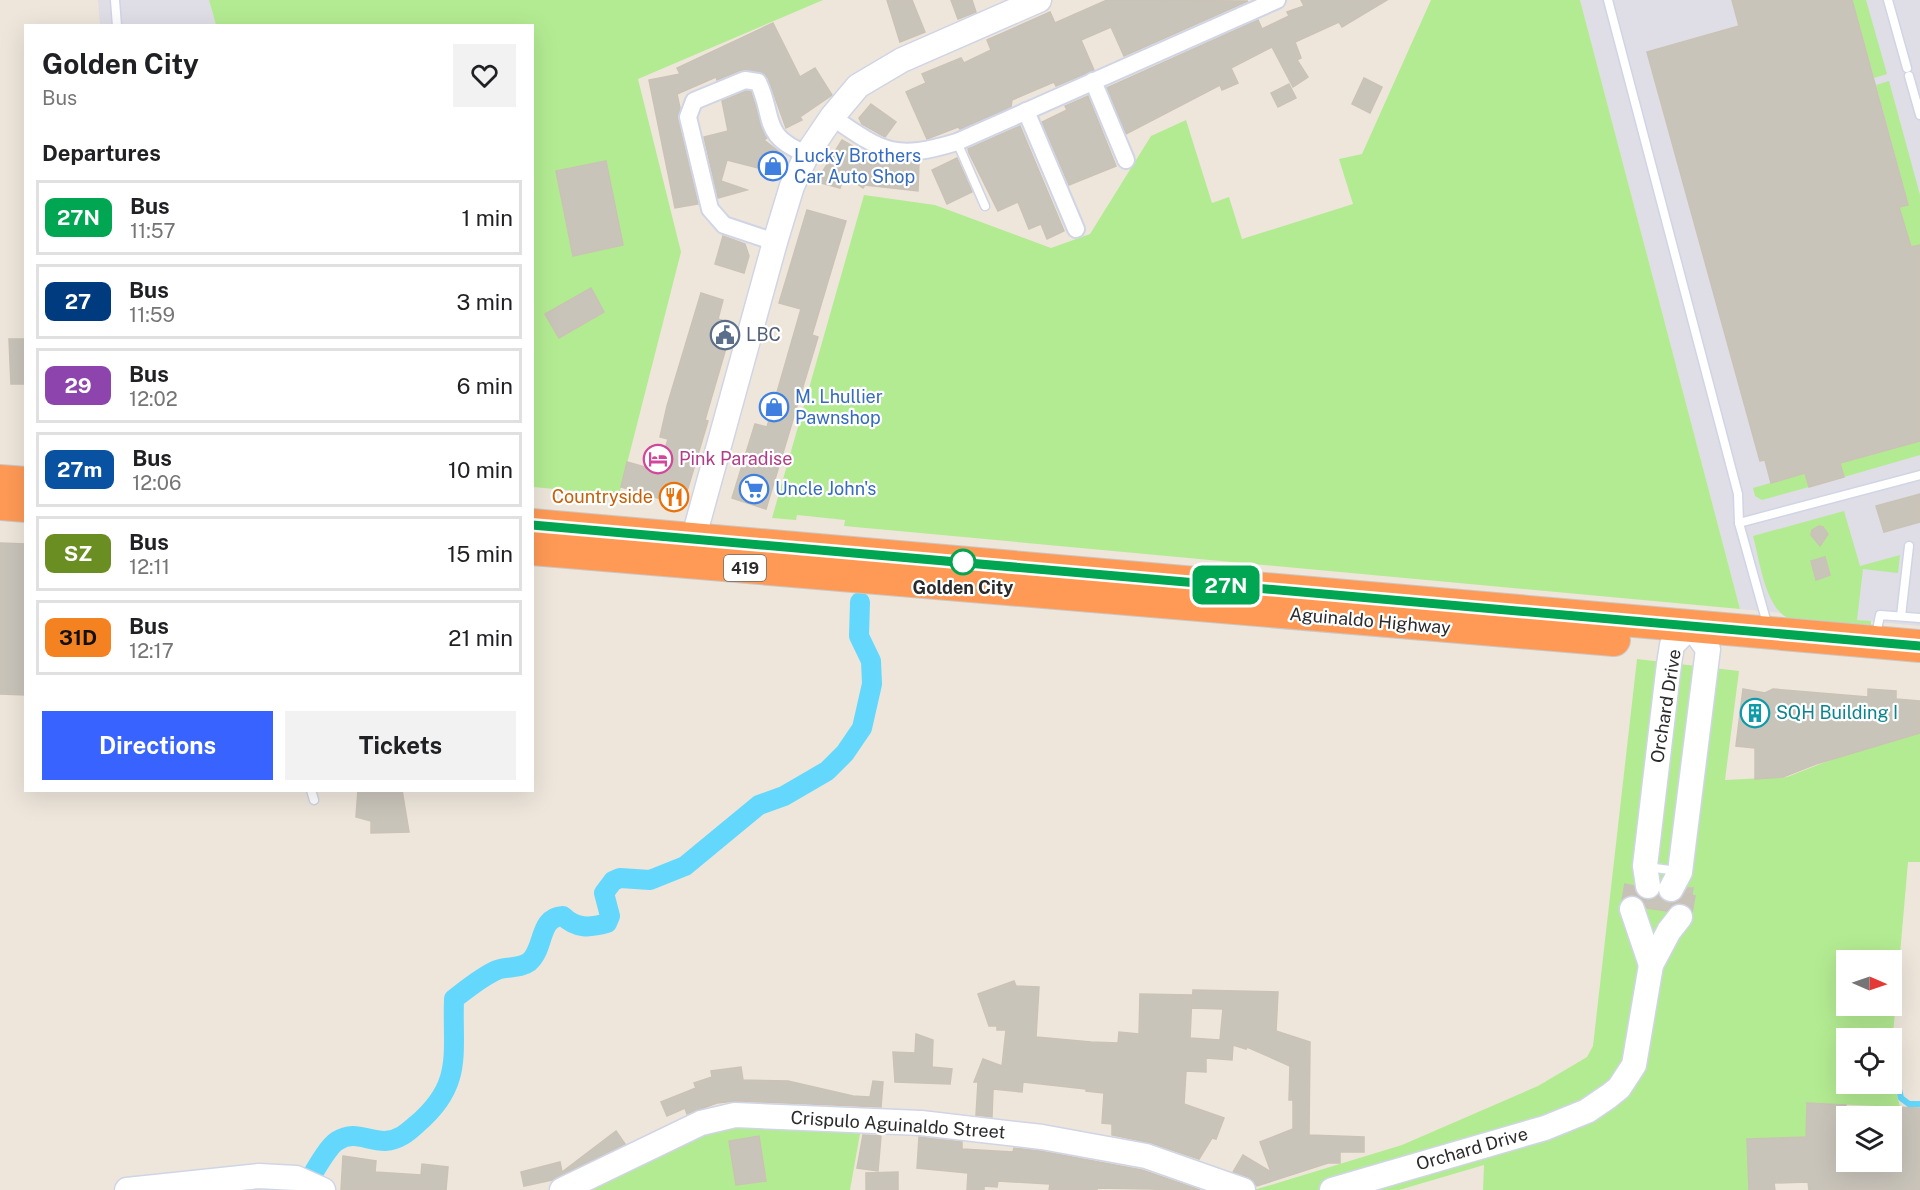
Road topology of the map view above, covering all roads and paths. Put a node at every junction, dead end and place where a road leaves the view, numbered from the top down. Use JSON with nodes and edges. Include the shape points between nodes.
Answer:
{"nodes":[{"id":1,"x":115,"y":0,"type":"edge"},
{"id":2,"x":1039,"y":0,"type":"edge"},
{"id":3,"x":1277,"y":0,"type":"edge"},
{"id":4,"x":1608,"y":0,"type":"edge"},
{"id":5,"x":1888,"y":0,"type":"edge"},
{"id":6,"x":117,"y":24,"type":"edge"},
{"id":7,"x":1093,"y":81,"type":"junction"},
{"id":8,"x":1026,"y":111,"type":"junction"},
{"id":9,"x":1920,"y":115,"type":"edge"},
{"id":10,"x":832,"y":117,"type":"junction"},
{"id":11,"x":957,"y":142,"type":"junction"},
{"id":12,"x":807,"y":154,"type":"junction"},
{"id":13,"x":1126,"y":160,"type":"dead end"},
{"id":14,"x":985,"y":206,"type":"dead end"},
{"id":15,"x":1076,"y":229,"type":"dead end"},
{"id":16,"x":775,"y":242,"type":"junction"},
{"id":17,"x":1920,"y":475,"type":"edge"},
{"id":18,"x":0,"y":480,"type":"edge"},
{"id":19,"x":24,"y":483,"type":"edge"},
{"id":20,"x":0,"y":504,"type":"edge"},
{"id":21,"x":24,"y":506,"type":"edge"},
{"id":22,"x":1739,"y":523,"type":"junction"},
{"id":23,"x":534,"y":525,"type":"edge"},
{"id":24,"x":693,"y":540,"type":"junction"},
{"id":25,"x":1909,"y":546,"type":"dead end"},
{"id":26,"x":534,"y":549,"type":"edge"},
{"id":27,"x":1901,"y":616,"type":"junction"},
{"id":28,"x":1920,"y":618,"type":"edge"},
{"id":29,"x":1769,"y":632,"type":"junction"},
{"id":30,"x":1691,"y":640,"type":"junction"},
{"id":31,"x":1876,"y":642,"type":"junction"},
{"id":32,"x":1920,"y":646,"type":"edge"},
{"id":33,"x":1920,"y":666,"type":"edge"},
{"id":34,"x":312,"y":792,"type":"edge"},
{"id":35,"x":314,"y":800,"type":"dead end"},
{"id":36,"x":1658,"y":899,"type":"junction"},
{"id":37,"x":127,"y":1190,"type":"edge"},
{"id":38,"x":323,"y":1190,"type":"edge"},
{"id":39,"x":562,"y":1190,"type":"edge"},
{"id":40,"x":1243,"y":1190,"type":"edge"},
{"id":41,"x":1332,"y":1190,"type":"edge"}],
"edges":[{"from":1,"to":6,"type":"lane"},
{"from":2,"to":10,"type":"street","via":[[902,60],[858,87]]},
{"from":3,"to":7,"type":"street"},
{"from":4,"to":22,"type":"lane","via":[[1738,494]]},
{"from":5,"to":9,"type":"lane"},
{"from":7,"to":8,"type":"street"},
{"from":7,"to":13,"type":"street"},
{"from":8,"to":11,"type":"street"},
{"from":8,"to":15,"type":"street"},
{"from":10,"to":11,"type":"street","via":[[873,146],[891,152],[929,151]]},
{"from":10,"to":12,"type":"street"},
{"from":11,"to":14,"type":"lane"},
{"from":12,"to":16,"type":"street","via":[[792,186]]},
{"from":12,"to":16,"type":"street","via":[[793,149],[776,133],[758,82],[746,80],[694,101],[688,117],[710,209],[724,225]]},
{"from":16,"to":24,"type":"street"},
{"from":17,"to":22,"type":"lane"},
{"from":18,"to":19,"type":"highway"},
{"from":20,"to":21,"type":"highway"},
{"from":22,"to":29,"type":"lane"},
{"from":23,"to":24,"type":"highway","name":"Aguinaldo Highway","number":"419"},
{"from":24,"to":30,"type":"highway","name":"Aguinaldo Highway","number":"419"},
{"from":25,"to":27,"type":"lane"},
{"from":26,"to":30,"type":"highway","name":"Aguinaldo Highway","number":"419"},
{"from":27,"to":28,"type":"lane"},
{"from":27,"to":31,"type":"lane","via":[[1880,615]]},
{"from":29,"to":30,"type":"highway","name":"Aguinaldo Highway","number":"419"},
{"from":29,"to":31,"type":"highway","name":"Aguinaldo Highway","number":"419"},
{"from":30,"to":33,"type":"highway","name":"Aguinaldo Highway","number":"419"},
{"from":30,"to":36,"type":"street","name":"Orchard Drive"},
{"from":30,"to":36,"type":"street","name":"Orchard Drive"},
{"from":31,"to":32,"type":"highway","name":"Aguinaldo Highway","number":"419"},
{"from":34,"to":35,"type":"lane"},
{"from":36,"to":41,"type":"street","name":"Orchard Drive","via":[[1638,1049],[1619,1088],[1599,1104],[1545,1128]]},
{"from":37,"to":38,"type":"street","via":[[259,1176],[296,1178]]},
{"from":39,"to":40,"type":"street","name":"Crispulo Aguinaldo Street","via":[[701,1123],[735,1115],[921,1123],[1042,1137],[1146,1156]]}]}
